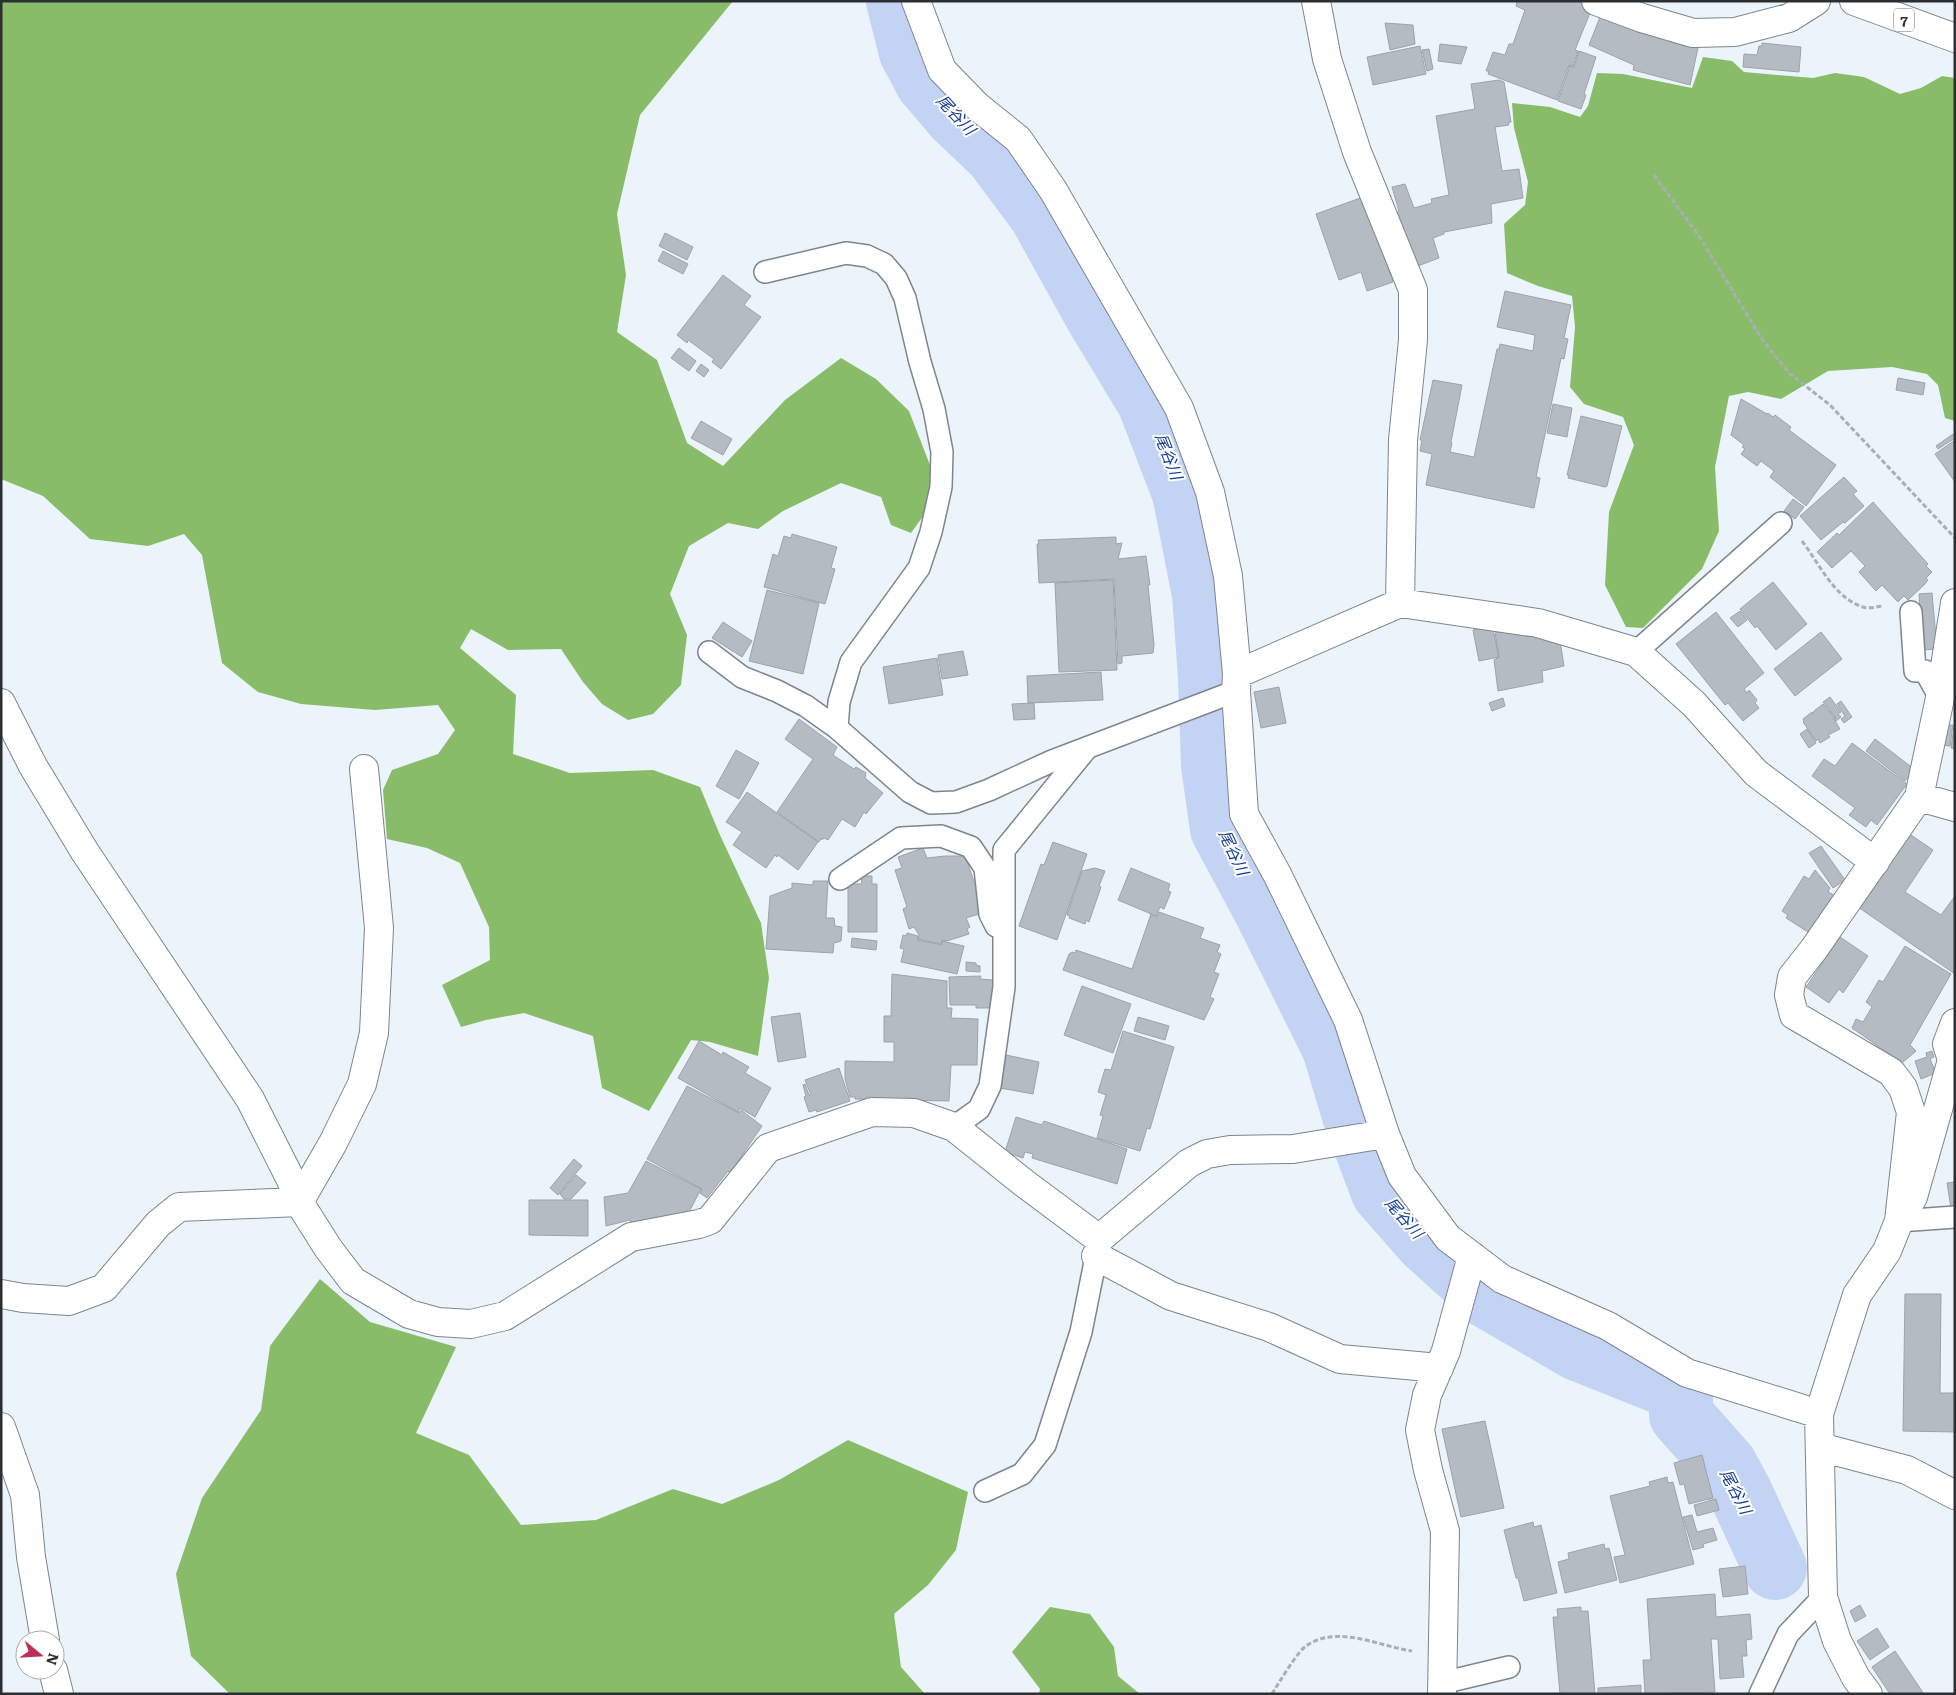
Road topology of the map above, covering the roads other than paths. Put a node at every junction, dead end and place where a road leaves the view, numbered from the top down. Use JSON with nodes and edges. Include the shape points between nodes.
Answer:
{"nodes":[{"id":1,"x":916,"y":1,"type":"edge"},
{"id":2,"x":1316,"y":1,"type":"edge"},
{"id":3,"x":1596,"y":1,"type":"edge"},
{"id":4,"x":1816,"y":1,"type":"edge"},
{"id":5,"x":1854,"y":1,"type":"edge"},
{"id":6,"x":1955,"y":38,"type":"edge"},
{"id":7,"x":765,"y":272,"type":"dead end"},
{"id":8,"x":1781,"y":523,"type":"road end"},
{"id":9,"x":1400,"y":603,"type":"junction"},
{"id":10,"x":1955,"y":603,"type":"edge"},
{"id":11,"x":1911,"y":612,"type":"road end"},
{"id":12,"x":709,"y":652,"type":"dead end"},
{"id":13,"x":1636,"y":652,"type":"junction"},
{"id":14,"x":1237,"y":683,"type":"junction"},
{"id":15,"x":1940,"y":698,"type":"junction"},
{"id":16,"x":1,"y":703,"type":"edge"},
{"id":17,"x":837,"y":728,"type":"junction"},
{"id":18,"x":1087,"y":748,"type":"junction"},
{"id":19,"x":364,"y":769,"type":"dead end"},
{"id":20,"x":1920,"y":797,"type":"junction"},
{"id":21,"x":1955,"y":807,"type":"edge"},
{"id":22,"x":1874,"y":862,"type":"junction"},
{"id":23,"x":840,"y":879,"type":"dead end"},
{"id":24,"x":1003,"y":940,"type":"junction"},
{"id":25,"x":1955,"y":1023,"type":"edge"},
{"id":26,"x":1954,"y":1058,"type":"edge"},
{"id":27,"x":954,"y":1127,"type":"junction"},
{"id":28,"x":1385,"y":1134,"type":"junction"},
{"id":29,"x":299,"y":1202,"type":"junction"},
{"id":30,"x":1955,"y":1217,"type":"edge"},
{"id":31,"x":1899,"y":1221,"type":"junction"},
{"id":32,"x":1098,"y":1248,"type":"junction"},
{"id":33,"x":1472,"y":1256,"type":"junction"},
{"id":34,"x":1,"y":1294,"type":"edge"},
{"id":35,"x":1439,"y":1368,"type":"junction"},
{"id":36,"x":1819,"y":1414,"type":"junction"},
{"id":37,"x":1,"y":1427,"type":"edge"},
{"id":38,"x":1820,"y":1447,"type":"junction"},
{"id":39,"x":984,"y":1491,"type":"dead end"},
{"id":40,"x":1955,"y":1495,"type":"edge"},
{"id":41,"x":1823,"y":1598,"type":"junction"},
{"id":42,"x":43,"y":1630,"type":"edge"},
{"id":43,"x":1509,"y":1667,"type":"dead end"},
{"id":44,"x":56,"y":1680,"type":"edge"},
{"id":45,"x":1442,"y":1688,"type":"edge"},
{"id":46,"x":59,"y":1694,"type":"edge"},
{"id":47,"x":1760,"y":1694,"type":"edge"},
{"id":48,"x":1868,"y":1694,"type":"edge"}],
"edges":[{"from":1,"to":14,"type":"street","via":[[942,70],[977,106],[1018,139],[1053,190],[1178,408],[1210,492],[1226,566]]},
{"from":2,"to":9,"type":"street","via":[[1327,59],[1357,152],[1413,290],[1413,340],[1403,440]]},
{"from":3,"to":4,"type":"street","via":[[1693,33],[1735,32],[1789,18]]},
{"from":5,"to":6,"type":"street","number":"7"},
{"from":7,"to":17,"type":"lane","via":[[846,253],[867,256],[884,264],[896,278],[905,298],[942,452],[941,487],[919,568],[851,662],[839,702]]},
{"from":8,"to":13,"type":"lane"},
{"from":9,"to":13,"type":"street","via":[[1538,624]]},
{"from":9,"to":14,"type":"street"},
{"from":10,"to":15,"type":"street"},
{"from":11,"to":15,"type":"lane","via":[[1915,671],[1925,671]]},
{"from":12,"to":17,"type":"lane","via":[[742,677],[806,706]]},
{"from":13,"to":22,"type":"street","via":[[1694,704],[1756,773]]},
{"from":14,"to":18,"type":"lane"},
{"from":14,"to":28,"type":"street","via":[[1244,814],[1348,1020]]},
{"from":15,"to":20,"type":"street"},
{"from":16,"to":29,"type":"street","via":[[33,766],[85,852],[250,1099]]},
{"from":17,"to":18,"type":"lane","via":[[910,792],[931,803],[956,802]]},
{"from":18,"to":24,"type":"lane","via":[[1004,850]]},
{"from":19,"to":29,"type":"street","via":[[379,928],[374,1033],[362,1084]]},
{"from":20,"to":21,"type":"street"},
{"from":20,"to":22,"type":"street"},
{"from":22,"to":31,"type":"street","via":[[1792,977],[1789,995],[1794,1015],[1891,1072],[1903,1088],[1910,1112]]},
{"from":23,"to":24,"type":"lane","via":[[901,838],[941,836],[971,847],[985,868],[990,914]]},
{"from":24,"to":27,"type":"lane","via":[[1004,987],[990,1086],[979,1109]]},
{"from":25,"to":26,"type":"street","via":[[1947,1044]]},
{"from":26,"to":31,"type":"street","via":[[1913,1197]]},
{"from":27,"to":29,"type":"street","via":[[914,1113],[872,1112],[768,1148],[710,1220],[631,1237],[505,1316],[471,1324],[438,1322],[409,1314],[353,1281]]},
{"from":27,"to":32,"type":"street"},
{"from":28,"to":32,"type":"street","via":[[1294,1149],[1230,1150],[1207,1154],[1189,1163]]},
{"from":28,"to":33,"type":"street","via":[[1402,1176],[1448,1238]]},
{"from":29,"to":34,"type":"street","via":[[179,1207],[158,1224],[104,1288],[69,1301]]},
{"from":30,"to":31,"type":"lane"},
{"from":31,"to":36,"type":"street","via":[[1887,1251],[1857,1295]]},
{"from":32,"to":35,"type":"street","via":[[1171,1296],[1269,1327],[1340,1359]]},
{"from":32,"to":39,"type":"lane","via":[[1081,1332],[1045,1445],[1022,1474]]},
{"from":33,"to":35,"type":"street"},
{"from":33,"to":36,"type":"street","via":[[1502,1279],[1608,1326],[1687,1373]]},
{"from":35,"to":45,"type":"street","via":[[1427,1395],[1420,1430],[1444,1530]]},
{"from":36,"to":38,"type":"street"},
{"from":37,"to":42,"type":"street","via":[[25,1495]]},
{"from":38,"to":40,"type":"street","via":[[1907,1470]]},
{"from":38,"to":41,"type":"street"},
{"from":41,"to":47,"type":"lane","via":[[1788,1634]]},
{"from":41,"to":48,"type":"street","via":[[1837,1641]]},
{"from":43,"to":45,"type":"lane"},
{"from":44,"to":46,"type":"street"}]}
